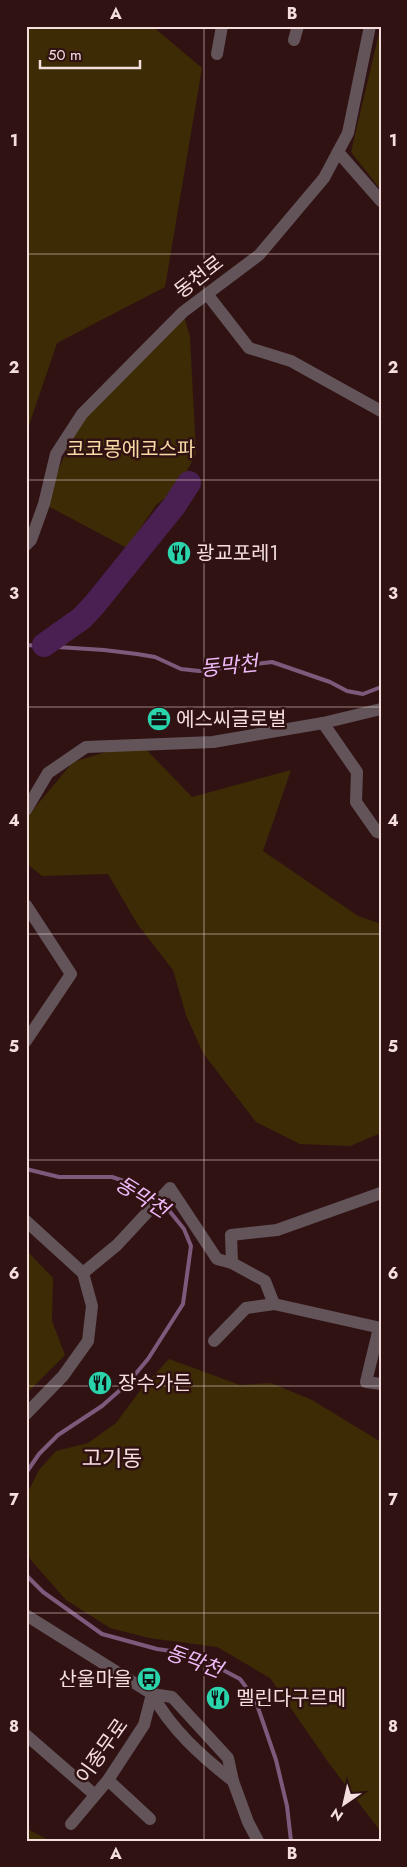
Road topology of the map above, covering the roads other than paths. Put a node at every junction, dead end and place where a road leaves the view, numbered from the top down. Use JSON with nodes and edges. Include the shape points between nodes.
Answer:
{"nodes":[{"id":1,"x":222,"y":26,"type":"edge"},
{"id":2,"x":298,"y":26,"type":"edge"},
{"id":3,"x":370,"y":26,"type":"edge"},
{"id":4,"x":294,"y":40,"type":"dead end"},
{"id":5,"x":216,"y":54,"type":"dead end"},
{"id":6,"x":338,"y":152,"type":"junction"},
{"id":7,"x":381,"y":201,"type":"edge"},
{"id":8,"x":207,"y":294,"type":"junction"},
{"id":9,"x":381,"y":411,"type":"edge"},
{"id":10,"x":26,"y":545,"type":"edge"},
{"id":11,"x":381,"y":709,"type":"edge"},
{"id":12,"x":323,"y":723,"type":"junction"},
{"id":13,"x":26,"y":810,"type":"edge"},
{"id":14,"x":381,"y":833,"type":"edge"},
{"id":15,"x":26,"y":905,"type":"edge"},
{"id":16,"x":26,"y":1041,"type":"edge"},
{"id":17,"x":381,"y":1193,"type":"edge"},
{"id":18,"x":26,"y":1221,"type":"edge"},
{"id":19,"x":232,"y":1263,"type":"junction"},
{"id":20,"x":83,"y":1273,"type":"junction"},
{"id":21,"x":274,"y":1304,"type":"junction"},
{"id":22,"x":380,"y":1328,"type":"edge"},
{"id":23,"x":214,"y":1341,"type":"dead end"},
{"id":24,"x":381,"y":1384,"type":"edge"},
{"id":25,"x":26,"y":1414,"type":"edge"},
{"id":26,"x":26,"y":1615,"type":"edge"},
{"id":27,"x":152,"y":1694,"type":"junction"},
{"id":28,"x":26,"y":1735,"type":"edge"},
{"id":29,"x":108,"y":1780,"type":"junction"},
{"id":30,"x":233,"y":1780,"type":"junction"},
{"id":31,"x":95,"y":1795,"type":"junction"},
{"id":32,"x":150,"y":1819,"type":"dead end"},
{"id":33,"x":71,"y":1824,"type":"dead end"},
{"id":34,"x":258,"y":1841,"type":"edge"}],
"edges":[{"from":1,"to":5,"type":"street"},
{"from":2,"to":4,"type":"street"},
{"from":3,"to":6,"type":"street","name":"동천로","via":[[348,133]]},
{"from":6,"to":7,"type":"street"},
{"from":6,"to":8,"type":"street","name":"동천로","via":[[324,178],[259,255]]},
{"from":8,"to":9,"type":"street","via":[[249,348],[291,361]]},
{"from":8,"to":10,"type":"street","name":"동천로","via":[[183,312],[82,414],[56,454],[44,504],[31,540]]},
{"from":11,"to":12,"type":"street"},
{"from":12,"to":13,"type":"street","via":[[213,742],[86,747],[48,773]]},
{"from":12,"to":14,"type":"street","via":[[357,772],[356,802]]},
{"from":15,"to":16,"type":"street","via":[[71,974]]},
{"from":17,"to":19,"type":"street","via":[[277,1230],[231,1236]]},
{"from":18,"to":20,"type":"street"},
{"from":19,"to":20,"type":"street","via":[[217,1260],[170,1188],[117,1245]]},
{"from":19,"to":21,"type":"street","via":[[265,1281]]},
{"from":20,"to":25,"type":"street","via":[[92,1306],[88,1341],[63,1376]]},
{"from":21,"to":22,"type":"street"},
{"from":21,"to":23,"type":"street","via":[[246,1308]]},
{"from":22,"to":24,"type":"street","via":[[366,1382]]},
{"from":26,"to":27,"type":"street"},
{"from":27,"to":29,"type":"street","name":"이종무로","via":[[144,1724]]},
{"from":27,"to":30,"type":"street","via":[[166,1718],[199,1754]]},
{"from":27,"to":30,"type":"street","via":[[172,1697],[228,1758]]},
{"from":28,"to":31,"type":"street"},
{"from":29,"to":31,"type":"street","name":"이종무로"},
{"from":29,"to":32,"type":"street"},
{"from":30,"to":34,"type":"street"},
{"from":31,"to":33,"type":"street","name":"이종무로"}]}
